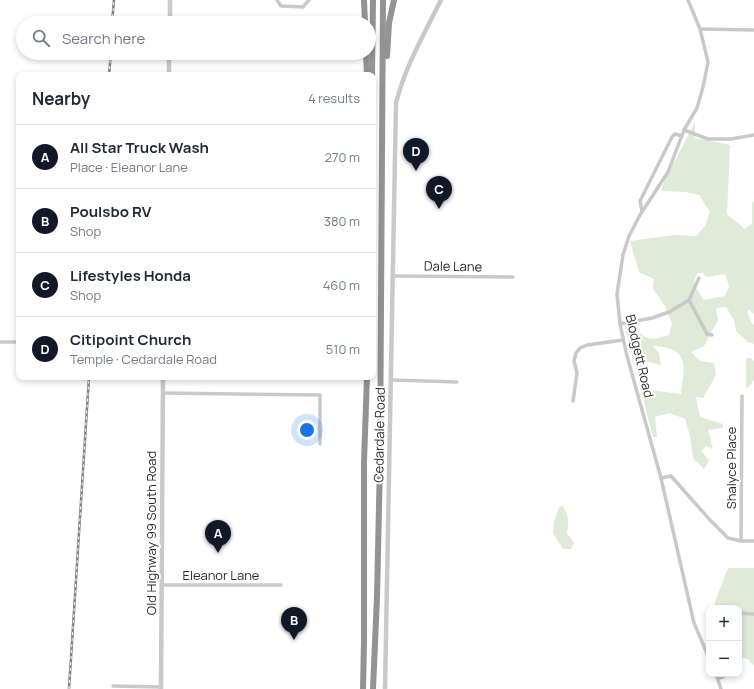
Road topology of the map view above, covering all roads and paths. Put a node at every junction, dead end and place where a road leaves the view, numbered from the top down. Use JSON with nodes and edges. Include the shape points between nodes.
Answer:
{"nodes":[{"id":1,"x":170,"y":0,"type":"edge"},
{"id":2,"x":277,"y":0,"type":"edge"},
{"id":3,"x":309,"y":0,"type":"edge"},
{"id":4,"x":364,"y":0,"type":"edge"},
{"id":5,"x":373,"y":0,"type":"edge"},
{"id":6,"x":383,"y":0,"type":"edge"},
{"id":7,"x":394,"y":0,"type":"edge"},
{"id":8,"x":441,"y":0,"type":"edge"},
{"id":9,"x":688,"y":0,"type":"edge"},
{"id":10,"x":170,"y":16,"type":"edge"},
{"id":11,"x":365,"y":16,"type":"edge"},
{"id":12,"x":373,"y":16,"type":"edge"},
{"id":13,"x":700,"y":28,"type":"junction"},
{"id":14,"x":754,"y":30,"type":"edge"},
{"id":15,"x":169,"y":60,"type":"edge"},
{"id":16,"x":366,"y":60,"type":"edge"},
{"id":17,"x":372,"y":60,"type":"edge"},
{"id":18,"x":169,"y":72,"type":"edge"},
{"id":19,"x":366,"y":72,"type":"edge"},
{"id":20,"x":372,"y":72,"type":"edge"},
{"id":21,"x":383,"y":110,"type":"junction"},
{"id":22,"x":684,"y":130,"type":"junction"},
{"id":23,"x":754,"y":134,"type":"edge"},
{"id":24,"x":682,"y":136,"type":"junction"},
{"id":25,"x":642,"y":211,"type":"junction"},
{"id":26,"x":393,"y":276,"type":"junction"},
{"id":27,"x":513,"y":277,"type":"dead end"},
{"id":28,"x":699,"y":278,"type":"dead end"},
{"id":29,"x":689,"y":300,"type":"junction"},
{"id":30,"x":620,"y":324,"type":"junction"},
{"id":31,"x":712,"y":335,"type":"dead end"},
{"id":32,"x":623,"y":340,"type":"junction"},
{"id":33,"x":0,"y":342,"type":"edge"},
{"id":34,"x":16,"y":342,"type":"edge"},
{"id":35,"x":163,"y":380,"type":"edge"},
{"id":36,"x":367,"y":380,"type":"edge"},
{"id":37,"x":391,"y":380,"type":"junction"},
{"id":38,"x":457,"y":382,"type":"dead end"},
{"id":39,"x":163,"y":393,"type":"junction"},
{"id":40,"x":742,"y":396,"type":"dead end"},
{"id":41,"x":573,"y":401,"type":"dead end"},
{"id":42,"x":320,"y":444,"type":"dead end"},
{"id":43,"x":661,"y":478,"type":"junction"},
{"id":44,"x":741,"y":541,"type":"junction"},
{"id":45,"x":754,"y":541,"type":"edge"},
{"id":46,"x":162,"y":585,"type":"junction"},
{"id":47,"x":281,"y":585,"type":"dead end"},
{"id":48,"x":742,"y":613,"type":"edge"},
{"id":49,"x":754,"y":614,"type":"edge"},
{"id":50,"x":706,"y":651,"type":"edge"},
{"id":51,"x":721,"y":677,"type":"edge"},
{"id":52,"x":718,"y":679,"type":"joint"},
{"id":53,"x":113,"y":686,"type":"dead end"},
{"id":54,"x":161,"y":688,"type":"edge"},
{"id":55,"x":362,"y":689,"type":"edge"},
{"id":56,"x":373,"y":689,"type":"edge"},
{"id":57,"x":385,"y":689,"type":"edge"},
{"id":58,"x":722,"y":689,"type":"edge"}],
"edges":[{"from":1,"to":10,"type":"street"},
{"from":2,"to":3,"type":"street","via":[[280,6],[285,7],[304,7]]},
{"from":4,"to":11,"type":"highway"},
{"from":5,"to":12,"type":"highway"},
{"from":6,"to":21,"type":"highway"},
{"from":7,"to":21,"type":"highway"},
{"from":8,"to":26,"type":"street","name":"Cedardale Road","via":[[408,65],[396,103]]},
{"from":9,"to":13,"type":"street","name":"Blodgett Road"},
{"from":13,"to":14,"type":"street"},
{"from":13,"to":22,"type":"street","name":"Blodgett Road","via":[[708,62],[698,104]]},
{"from":15,"to":18,"type":"street"},
{"from":16,"to":19,"type":"highway"},
{"from":17,"to":20,"type":"highway"},
{"from":21,"to":56,"type":"highway","via":[[380,461]]},
{"from":22,"to":23,"type":"street","via":[[708,139],[731,140]]},
{"from":22,"to":24,"type":"street","name":"Blodgett Road"},
{"from":24,"to":25,"type":"street","name":"Blodgett Road","via":[[668,172]]},
{"from":24,"to":25,"type":"street","via":[[675,134],[672,137],[640,201]]},
{"from":25,"to":30,"type":"street","name":"Blodgett Road","via":[[623,254],[617,294]]},
{"from":26,"to":27,"type":"street","name":"Dale Lane"},
{"from":26,"to":37,"type":"street","name":"Cedardale Road"},
{"from":28,"to":29,"type":"street"},
{"from":29,"to":30,"type":"street","via":[[669,312],[652,318]]},
{"from":29,"to":31,"type":"street","via":[[707,334]]},
{"from":30,"to":32,"type":"street","name":"Blodgett Road"},
{"from":32,"to":41,"type":"street","via":[[580,348],[574,360],[577,372]]},
{"from":32,"to":43,"type":"street","name":"Blodgett Road"},
{"from":33,"to":34,"type":"street"},
{"from":35,"to":39,"type":"street","name":"Old Highway 99 South Road"},
{"from":36,"to":55,"type":"highway"},
{"from":37,"to":38,"type":"street"},
{"from":37,"to":57,"type":"street","name":"Cedardale Road"},
{"from":39,"to":42,"type":"street","via":[[320,395]]},
{"from":39,"to":46,"type":"street","name":"Old Highway 99 South Road"},
{"from":40,"to":44,"type":"street","name":"Shalyce Place"},
{"from":43,"to":44,"type":"street","via":[[671,476],[728,538]]},
{"from":43,"to":50,"type":"street","name":"Blodgett Road","via":[[694,623]]},
{"from":44,"to":45,"type":"street"},
{"from":46,"to":47,"type":"street","name":"Eleanor Lane"},
{"from":46,"to":54,"type":"street","name":"Old Highway 99 South Road"},
{"from":48,"to":49,"type":"street"},
{"from":51,"to":52,"type":"street"},
{"from":52,"to":58,"type":"street"},
{"from":53,"to":54,"type":"street"}]}
